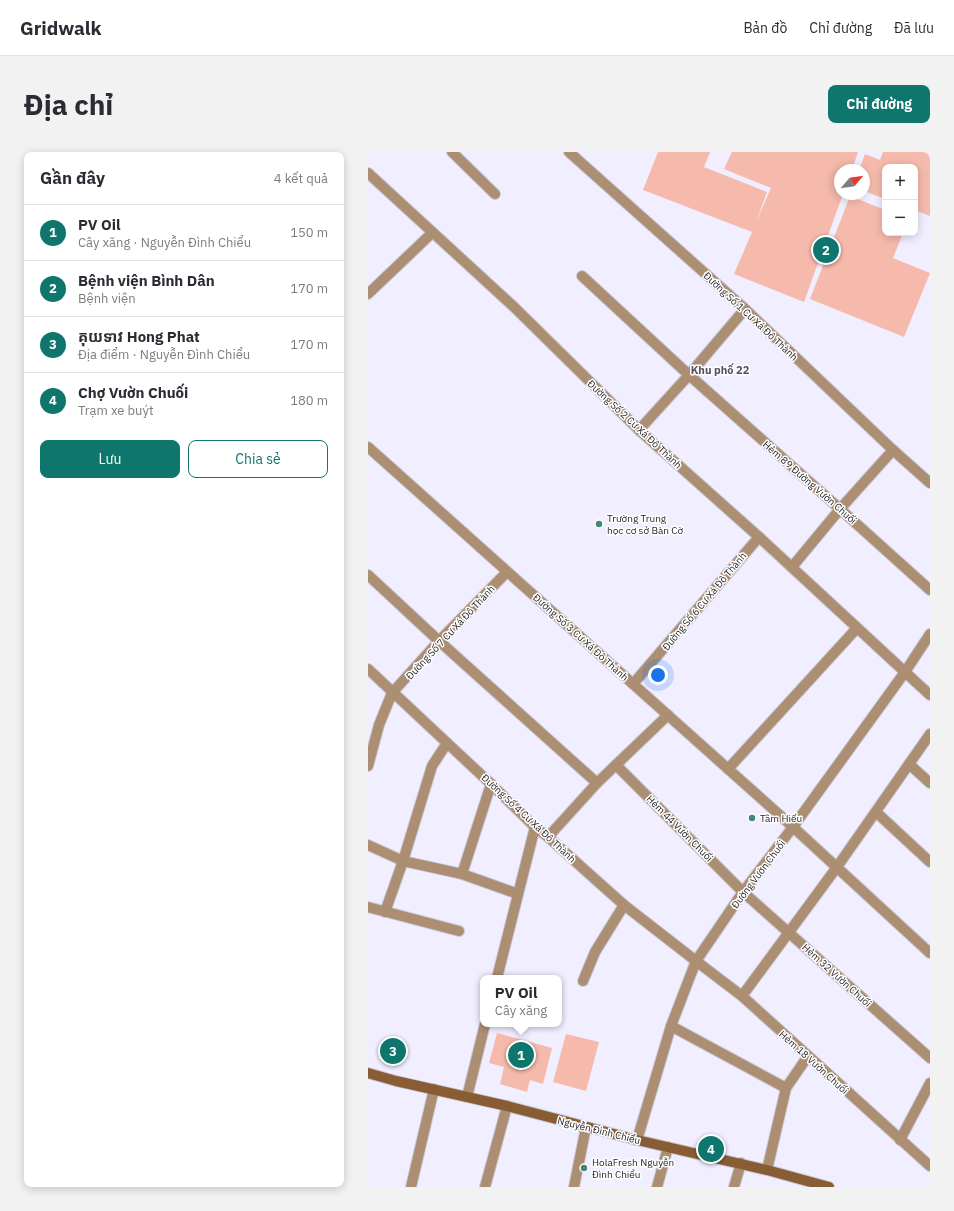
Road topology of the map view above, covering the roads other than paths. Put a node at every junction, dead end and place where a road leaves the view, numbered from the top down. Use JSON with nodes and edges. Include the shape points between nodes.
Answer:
{"nodes":[{"id":1,"x":452,"y":152,"type":"edge"},
{"id":2,"x":569,"y":152,"type":"edge"},
{"id":3,"x":368,"y":173,"type":"edge"},
{"id":4,"x":495,"y":194,"type":"dead end"},
{"id":5,"x":432,"y":233,"type":"junction"},
{"id":6,"x":582,"y":276,"type":"dead end"},
{"id":7,"x":368,"y":294,"type":"edge"},
{"id":8,"x":745,"y":309,"type":"junction"},
{"id":9,"x":689,"y":376,"type":"junction"},
{"id":10,"x":639,"y":430,"type":"junction"},
{"id":11,"x":368,"y":447,"type":"edge"},
{"id":12,"x":893,"y":450,"type":"junction"},
{"id":13,"x":930,"y":483,"type":"edge"},
{"id":14,"x":840,"y":509,"type":"junction"},
{"id":15,"x":759,"y":537,"type":"junction"},
{"id":16,"x":792,"y":567,"type":"junction"},
{"id":17,"x":507,"y":572,"type":"junction"},
{"id":18,"x":368,"y":575,"type":"edge"},
{"id":19,"x":930,"y":590,"type":"edge"},
{"id":20,"x":857,"y":628,"type":"junction"},
{"id":21,"x":930,"y":634,"type":"edge"},
{"id":22,"x":440,"y":641,"type":"junction"},
{"id":23,"x":368,"y":669,"type":"edge"},
{"id":24,"x":905,"y":672,"type":"junction"},
{"id":25,"x":633,"y":684,"type":"junction"},
{"id":26,"x":392,"y":692,"type":"junction"},
{"id":27,"x":930,"y":695,"type":"edge"},
{"id":28,"x":668,"y":715,"type":"junction"},
{"id":29,"x":930,"y":734,"type":"edge"},
{"id":30,"x":448,"y":743,"type":"junction"},
{"id":31,"x":909,"y":764,"type":"junction"},
{"id":32,"x":616,"y":765,"type":"junction"},
{"id":33,"x":368,"y":766,"type":"edge"},
{"id":34,"x":728,"y":769,"type":"junction"},
{"id":35,"x":597,"y":782,"type":"junction"},
{"id":36,"x":930,"y":783,"type":"edge"},
{"id":37,"x":491,"y":784,"type":"junction"},
{"id":38,"x":876,"y":812,"type":"junction"},
{"id":39,"x":535,"y":827,"type":"junction"},
{"id":40,"x":793,"y":827,"type":"junction"},
{"id":41,"x":548,"y":837,"type":"junction"},
{"id":42,"x":368,"y":845,"type":"edge"},
{"id":43,"x":403,"y":861,"type":"junction"},
{"id":44,"x":930,"y":862,"type":"edge"},
{"id":45,"x":837,"y":867,"type":"junction"},
{"id":46,"x":462,"y":874,"type":"junction"},
{"id":47,"x":743,"y":892,"type":"junction"},
{"id":48,"x":518,"y":894,"type":"junction"},
{"id":49,"x":624,"y":905,"type":"junction"},
{"id":50,"x":368,"y":907,"type":"edge"},
{"id":51,"x":385,"y":912,"type":"junction"},
{"id":52,"x":459,"y":932,"type":"dead end"},
{"id":53,"x":788,"y":932,"type":"junction"},
{"id":54,"x":930,"y":953,"type":"edge"},
{"id":55,"x":696,"y":961,"type":"junction"},
{"id":56,"x":498,"y":975,"type":"edge"},
{"id":57,"x":583,"y":981,"type":"dead end"},
{"id":58,"x":742,"y":996,"type":"junction"},
{"id":59,"x":671,"y":1026,"type":"junction"},
{"id":60,"x":484,"y":1027,"type":"edge"},
{"id":61,"x":808,"y":1056,"type":"junction"},
{"id":62,"x":930,"y":1058,"type":"edge"},
{"id":63,"x":368,"y":1073,"type":"edge"},
{"id":64,"x":930,"y":1083,"type":"edge"},
{"id":65,"x":786,"y":1088,"type":"junction"},
{"id":66,"x":434,"y":1089,"type":"junction"},
{"id":67,"x":467,"y":1097,"type":"junction"},
{"id":68,"x":507,"y":1106,"type":"junction"},
{"id":69,"x":586,"y":1127,"type":"junction"},
{"id":70,"x":638,"y":1140,"type":"junction"},
{"id":71,"x":900,"y":1140,"type":"junction"},
{"id":72,"x":668,"y":1147,"type":"junction"},
{"id":73,"x":741,"y":1163,"type":"junction"},
{"id":74,"x":930,"y":1166,"type":"edge"},
{"id":75,"x":767,"y":1170,"type":"junction"},
{"id":76,"x":814,"y":1185,"type":"edge"},
{"id":77,"x":411,"y":1187,"type":"edge"},
{"id":78,"x":485,"y":1187,"type":"edge"},
{"id":79,"x":574,"y":1187,"type":"edge"},
{"id":80,"x":657,"y":1187,"type":"edge"},
{"id":81,"x":734,"y":1187,"type":"edge"},
{"id":82,"x":829,"y":1187,"type":"edge"}],
"edges":[{"from":1,"to":4,"type":"street"},
{"from":2,"to":8,"type":"street","name":"Ðường Số 1 Cư Xá Đô Thành"},
{"from":3,"to":5,"type":"street","name":"Ðường Số 2 Cư Xá Đô Thành"},
{"from":5,"to":7,"type":"street"},
{"from":5,"to":10,"type":"street","name":"Ðường Số 2 Cư Xá Đô Thành","via":[[514,307]]},
{"from":6,"to":9,"type":"street","name":"Hẻm 89 Đường Vườn Chuối"},
{"from":8,"to":9,"type":"street"},
{"from":8,"to":12,"type":"street","name":"Ðường Số 1 Cư Xá Đô Thành"},
{"from":9,"to":10,"type":"street"},
{"from":9,"to":14,"type":"street","name":"Hẻm 89 Đường Vườn Chuối"},
{"from":10,"to":15,"type":"street","name":"Ðường Số 2 Cư Xá Đô Thành"},
{"from":11,"to":17,"type":"street","name":"Ðường Số 3 Cư Xá Đô Thành"},
{"from":12,"to":13,"type":"street","name":"Ðường Số 1 Cư Xá Đô Thành"},
{"from":12,"to":14,"type":"street"},
{"from":14,"to":16,"type":"street"},
{"from":14,"to":19,"type":"street","name":"Hẻm 89 Đường Vườn Chuối"},
{"from":15,"to":16,"type":"street","name":"Ðường Số 2 Cư Xá Đô Thành"},
{"from":15,"to":25,"type":"street","name":"Đường Số 6 Cư Xá Đô Thành"},
{"from":16,"to":20,"type":"street","name":"Ðường Số 2 Cư Xá Đô Thành"},
{"from":17,"to":22,"type":"street","name":"Đường Số 7 Cư Xá Đô Thành"},
{"from":17,"to":25,"type":"street","name":"Ðường Số 3 Cư Xá Đô Thành"},
{"from":18,"to":22,"type":"street"},
{"from":20,"to":24,"type":"street","name":"Ðường Số 2 Cư Xá Đô Thành"},
{"from":20,"to":34,"type":"street"},
{"from":21,"to":24,"type":"street","name":"Đường Vườn Chuối"},
{"from":22,"to":26,"type":"street","name":"Đường Số 7 Cư Xá Đô Thành"},
{"from":22,"to":35,"type":"street"},
{"from":23,"to":26,"type":"street","name":"Ðường Số 4 Cư Xá Đô Thành"},
{"from":24,"to":27,"type":"street","name":"Ðường Số 2 Cư Xá Đô Thành"},
{"from":24,"to":40,"type":"street","name":"Đường Vườn Chuối"},
{"from":25,"to":28,"type":"street","name":"Ðường Số 3 Cư Xá Đô Thành"},
{"from":26,"to":30,"type":"street","name":"Ðường Số 4 Cư Xá Đô Thành"},
{"from":26,"to":33,"type":"street","via":[[379,725]]},
{"from":28,"to":32,"type":"street"},
{"from":28,"to":34,"type":"street","name":"Ðường Số 3 Cư Xá Đô Thành"},
{"from":29,"to":31,"type":"street"},
{"from":30,"to":37,"type":"street","name":"Ðường Số 4 Cư Xá Đô Thành"},
{"from":30,"to":43,"type":"street","via":[[432,766]]},
{"from":31,"to":36,"type":"street"},
{"from":31,"to":38,"type":"street"},
{"from":32,"to":35,"type":"street"},
{"from":32,"to":47,"type":"street","name":"Hẻm 44 Vườn Chuối"},
{"from":34,"to":40,"type":"street","name":"Ðường Số 3 Cư Xá Đô Thành"},
{"from":35,"to":41,"type":"street"},
{"from":37,"to":39,"type":"street","name":"Ðường Số 4 Cư Xá Đô Thành"},
{"from":37,"to":46,"type":"street"},
{"from":38,"to":44,"type":"street"},
{"from":38,"to":45,"type":"street"},
{"from":39,"to":41,"type":"street","name":"Ðường Số 4 Cư Xá Đô Thành"},
{"from":39,"to":48,"type":"street"},
{"from":40,"to":45,"type":"street","name":"Ðường Số 3 Cư Xá Đô Thành"},
{"from":40,"to":47,"type":"street","name":"Đường Vườn Chuối"},
{"from":41,"to":49,"type":"street","name":"Ðường Số 4 Cư Xá Đô Thành"},
{"from":42,"to":43,"type":"street"},
{"from":43,"to":46,"type":"street"},
{"from":43,"to":51,"type":"street"},
{"from":45,"to":53,"type":"street"},
{"from":45,"to":54,"type":"street","name":"Ðường Số 3 Cư Xá Đô Thành"},
{"from":46,"to":48,"type":"street"},
{"from":47,"to":53,"type":"street","name":"Hẻm 32 Vườn Chuối"},
{"from":47,"to":55,"type":"street","name":"Đường Vườn Chuối"},
{"from":48,"to":56,"type":"street"},
{"from":49,"to":55,"type":"street","name":"Ðường Số 4 Cư Xá Đô Thành"},
{"from":49,"to":57,"type":"street","via":[[595,952]]},
{"from":50,"to":51,"type":"street"},
{"from":51,"to":52,"type":"street"},
{"from":53,"to":58,"type":"street"},
{"from":53,"to":62,"type":"street","name":"Hẻm 32 Vườn Chuối"},
{"from":55,"to":58,"type":"street","name":"Hẻm 18 Vườn Chuối"},
{"from":55,"to":59,"type":"street","name":"Đường Vườn Chuối"},
{"from":58,"to":61,"type":"street","name":"Hẻm 18 Vườn Chuối"},
{"from":59,"to":65,"type":"street"},
{"from":59,"to":70,"type":"street","name":"Đường Vườn Chuối"},
{"from":60,"to":67,"type":"street"},
{"from":61,"to":65,"type":"street"},
{"from":61,"to":71,"type":"street","name":"Hẻm 18 Vườn Chuối"},
{"from":63,"to":66,"type":"main road","name":"Nguyễn Đình Chiểu"},
{"from":64,"to":71,"type":"street"},
{"from":65,"to":75,"type":"street"},
{"from":66,"to":67,"type":"main road","name":"Nguyễn Đình Chiểu"},
{"from":66,"to":77,"type":"street"},
{"from":67,"to":68,"type":"main road","name":"Nguyễn Đình Chiểu"},
{"from":68,"to":69,"type":"main road","name":"Nguyễn Đình Chiểu"},
{"from":68,"to":78,"type":"street"},
{"from":69,"to":70,"type":"main road","name":"Nguyễn Đình Chiểu"},
{"from":69,"to":79,"type":"street"},
{"from":70,"to":72,"type":"main road","name":"Nguyễn Đình Chiểu"},
{"from":71,"to":74,"type":"street","name":"Hẻm 18 Vườn Chuối"},
{"from":72,"to":73,"type":"main road","name":"Nguyễn Đình Chiểu"},
{"from":72,"to":80,"type":"street"},
{"from":73,"to":75,"type":"main road","name":"Nguyễn Đình Chiểu"},
{"from":73,"to":81,"type":"street"},
{"from":75,"to":76,"type":"main road","name":"Nguyễn Đình Chiểu"},
{"from":76,"to":82,"type":"main road","name":"Nguyễn Đình Chiểu"}]}
